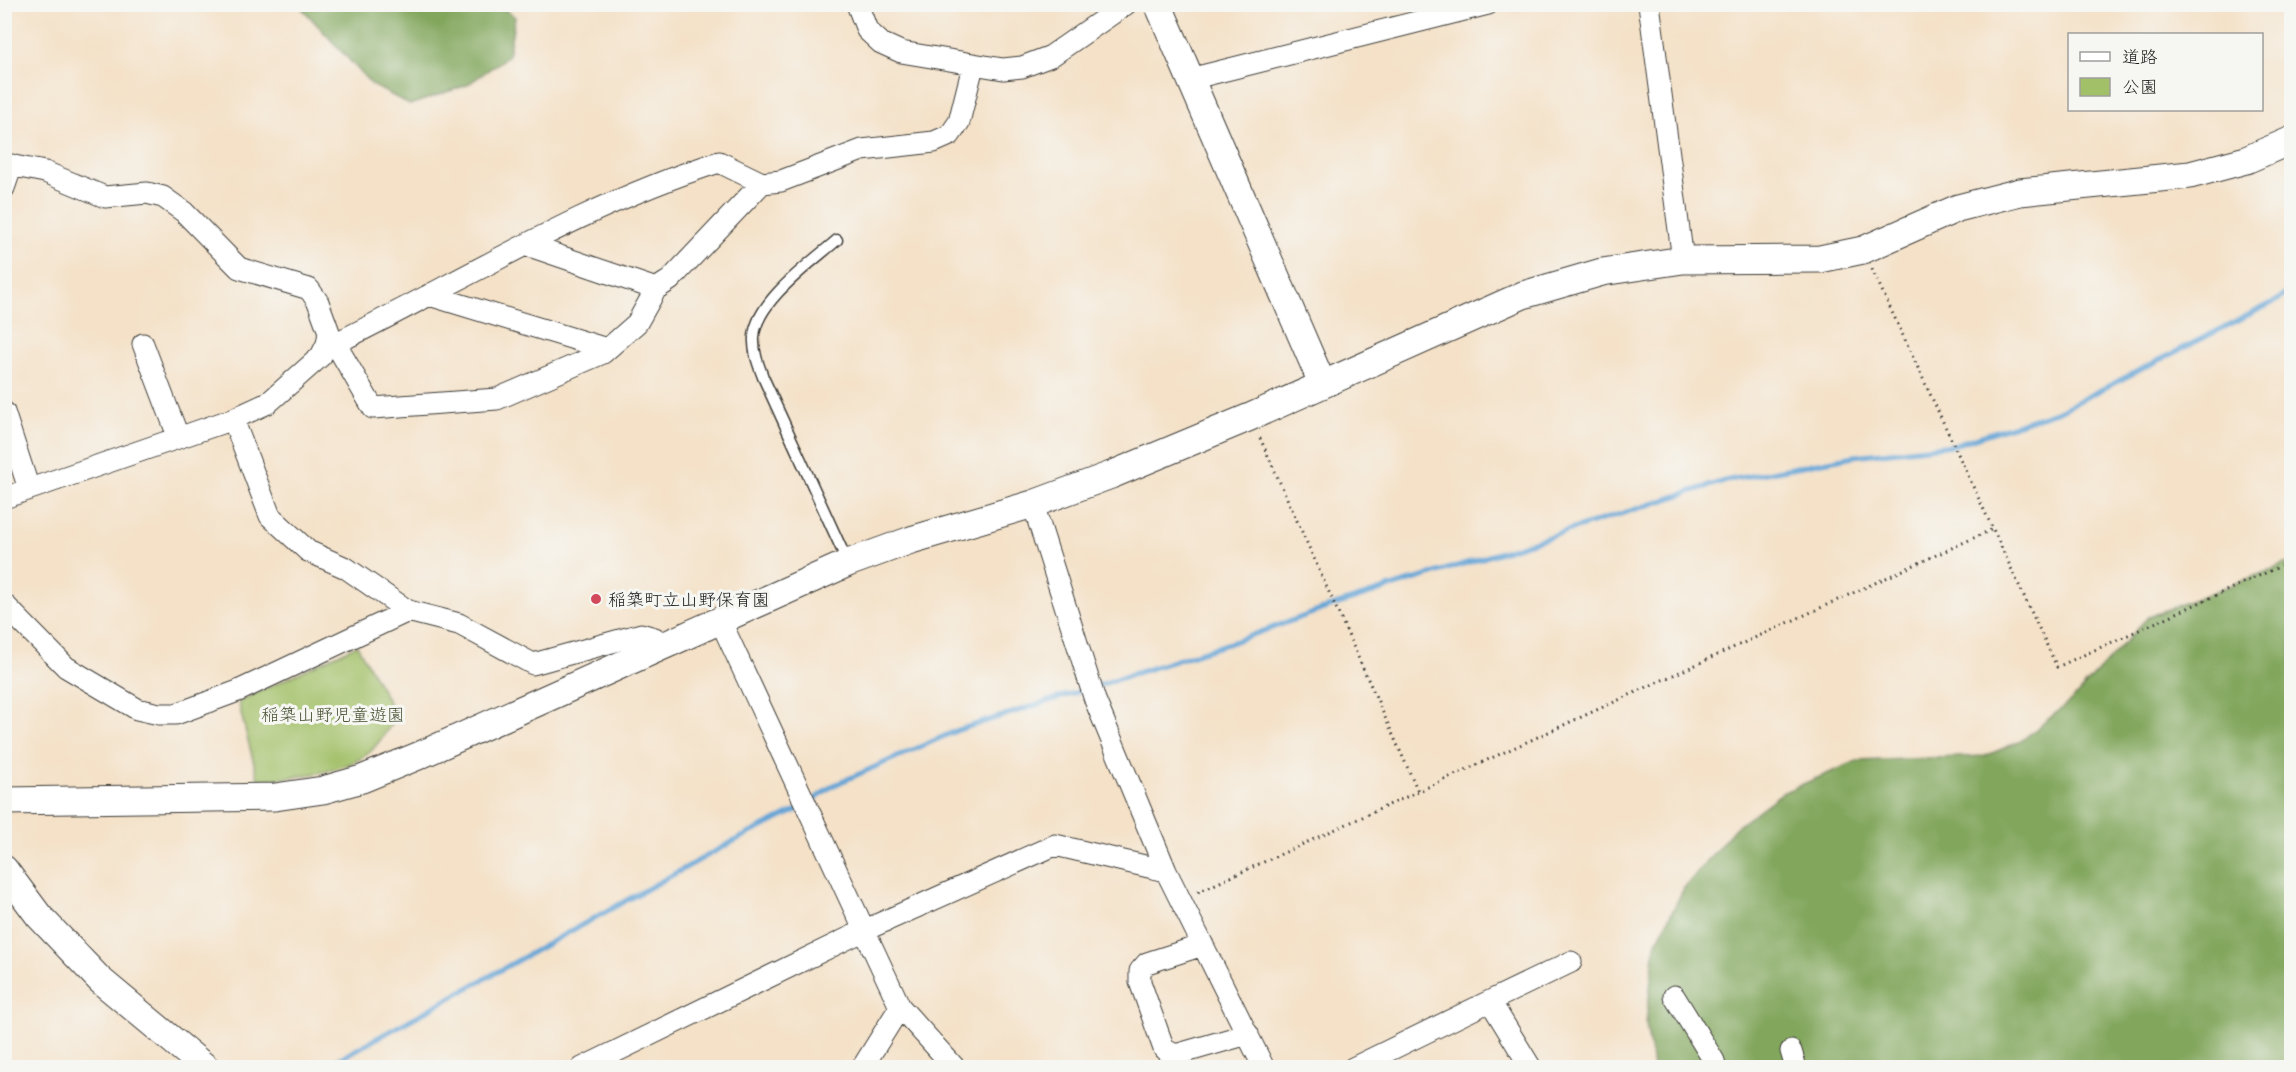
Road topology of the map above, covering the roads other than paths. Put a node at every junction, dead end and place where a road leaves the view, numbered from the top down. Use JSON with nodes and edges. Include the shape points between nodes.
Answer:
{"nodes":[{"id":1,"x":857,"y":4,"type":"edge"},
{"id":2,"x":1126,"y":4,"type":"edge"},
{"id":3,"x":1158,"y":4,"type":"edge"},
{"id":4,"x":1488,"y":4,"type":"edge"},
{"id":5,"x":1649,"y":4,"type":"edge"},
{"id":6,"x":1430,"y":11,"type":"edge"},
{"id":7,"x":973,"y":66,"type":"junction"},
{"id":8,"x":1190,"y":79,"type":"junction"},
{"id":9,"x":2292,"y":140,"type":"edge"},
{"id":10,"x":8,"y":164,"type":"edge"},
{"id":11,"x":762,"y":183,"type":"junction"},
{"id":12,"x":4,"y":188,"type":"edge"},
{"id":13,"x":837,"y":240,"type":"dead end"},
{"id":14,"x":527,"y":245,"type":"junction"},
{"id":15,"x":1683,"y":260,"type":"junction"},
{"id":16,"x":656,"y":289,"type":"junction"},
{"id":17,"x":429,"y":295,"type":"junction"},
{"id":18,"x":143,"y":344,"type":"dead end"},
{"id":19,"x":330,"y":345,"type":"junction"},
{"id":20,"x":607,"y":349,"type":"junction"},
{"id":21,"x":1322,"y":384,"type":"junction"},
{"id":22,"x":4,"y":412,"type":"edge"},
{"id":23,"x":233,"y":419,"type":"junction"},
{"id":24,"x":178,"y":436,"type":"junction"},
{"id":25,"x":29,"y":489,"type":"junction"},
{"id":26,"x":4,"y":498,"type":"edge"},
{"id":27,"x":1033,"y":504,"type":"junction"},
{"id":28,"x":848,"y":563,"type":"junction"},
{"id":29,"x":4,"y":604,"type":"edge"},
{"id":30,"x":408,"y":611,"type":"junction"},
{"id":31,"x":721,"y":622,"type":"junction"},
{"id":32,"x":664,"y":646,"type":"junction"},
{"id":33,"x":4,"y":801,"type":"edge"},
{"id":34,"x":4,"y":869,"type":"edge"},
{"id":35,"x":1166,"y":872,"type":"junction"},
{"id":36,"x":863,"y":931,"type":"junction"},
{"id":37,"x":1203,"y":945,"type":"junction"},
{"id":38,"x":1571,"y":962,"type":"dead end"},
{"id":39,"x":1674,"y":996,"type":"dead end"},
{"id":40,"x":1490,"y":1001,"type":"junction"},
{"id":41,"x":900,"y":1007,"type":"junction"},
{"id":42,"x":1248,"y":1034,"type":"junction"},
{"id":43,"x":1389,"y":1060,"type":"edge"},
{"id":44,"x":206,"y":1068,"type":"edge"},
{"id":45,"x":582,"y":1068,"type":"edge"},
{"id":46,"x":862,"y":1068,"type":"edge"},
{"id":47,"x":955,"y":1068,"type":"edge"},
{"id":48,"x":1264,"y":1068,"type":"edge"},
{"id":49,"x":1353,"y":1068,"type":"edge"},
{"id":50,"x":1531,"y":1068,"type":"edge"},
{"id":51,"x":1715,"y":1068,"type":"edge"}],
"edges":[{"from":1,"to":7,"type":"street","via":[[867,30],[881,43],[901,52]]},
{"from":2,"to":7,"type":"street","via":[[1051,56],[1022,67]]},
{"from":3,"to":8,"type":"street"},
{"from":4,"to":6,"type":"street"},
{"from":5,"to":15,"type":"street"},
{"from":6,"to":8,"type":"street"},
{"from":7,"to":11,"type":"street","via":[[959,122],[950,135],[933,142],[862,150],[781,181]]},
{"from":8,"to":21,"type":"street"},
{"from":9,"to":15,"type":"street","via":[[2246,160],[2190,175],[2020,192],[1958,208],[1863,250],[1820,260]]},
{"from":10,"to":12,"type":"street"},
{"from":10,"to":19,"type":"street","via":[[45,172],[105,197],[147,193],[163,197],[184,212],[239,268],[309,290],[318,302]]},
{"from":11,"to":14,"type":"street","via":[[719,162],[574,220]]},
{"from":11,"to":16,"type":"street","via":[[670,280]]},
{"from":13,"to":28,"type":"lane","via":[[761,310],[754,335],[755,355],[763,377]]},
{"from":14,"to":16,"type":"street"},
{"from":14,"to":17,"type":"street"},
{"from":15,"to":21,"type":"street","via":[[1602,272],[1523,295]]},
{"from":16,"to":20,"type":"street","via":[[637,323]]},
{"from":17,"to":19,"type":"street"},
{"from":17,"to":20,"type":"street"},
{"from":18,"to":24,"type":"street"},
{"from":19,"to":20,"type":"street","via":[[373,408],[497,399]]},
{"from":19,"to":23,"type":"street","via":[[268,403]]},
{"from":21,"to":27,"type":"street"},
{"from":22,"to":25,"type":"street"},
{"from":23,"to":24,"type":"street"},
{"from":23,"to":30,"type":"street","via":[[270,516],[308,551],[346,568]]},
{"from":24,"to":25,"type":"street"},
{"from":25,"to":26,"type":"street"},
{"from":27,"to":28,"type":"street"},
{"from":27,"to":35,"type":"street","via":[[1095,700]]},
{"from":28,"to":31,"type":"street"},
{"from":29,"to":30,"type":"street","via":[[66,667],[137,709],[167,714],[238,691]]},
{"from":30,"to":32,"type":"street","via":[[459,624],[533,664],[641,634]]},
{"from":31,"to":32,"type":"street"},
{"from":31,"to":36,"type":"street"},
{"from":32,"to":33,"type":"street","via":[[362,779],[323,790],[275,797]]},
{"from":34,"to":44,"type":"street","via":[[39,916],[100,980]]},
{"from":35,"to":36,"type":"street","via":[[1056,845]]},
{"from":35,"to":37,"type":"street"},
{"from":36,"to":41,"type":"street"},
{"from":36,"to":45,"type":"street"},
{"from":37,"to":42,"type":"street"},
{"from":37,"to":42,"type":"street","via":[[1148,963],[1140,970],[1140,982],[1164,1048],[1175,1055]]},
{"from":38,"to":40,"type":"street"},
{"from":39,"to":51,"type":"street"},
{"from":40,"to":43,"type":"street"},
{"from":40,"to":50,"type":"street"},
{"from":41,"to":46,"type":"street"},
{"from":41,"to":47,"type":"street"},
{"from":42,"to":48,"type":"street"},
{"from":43,"to":49,"type":"street"}]}
